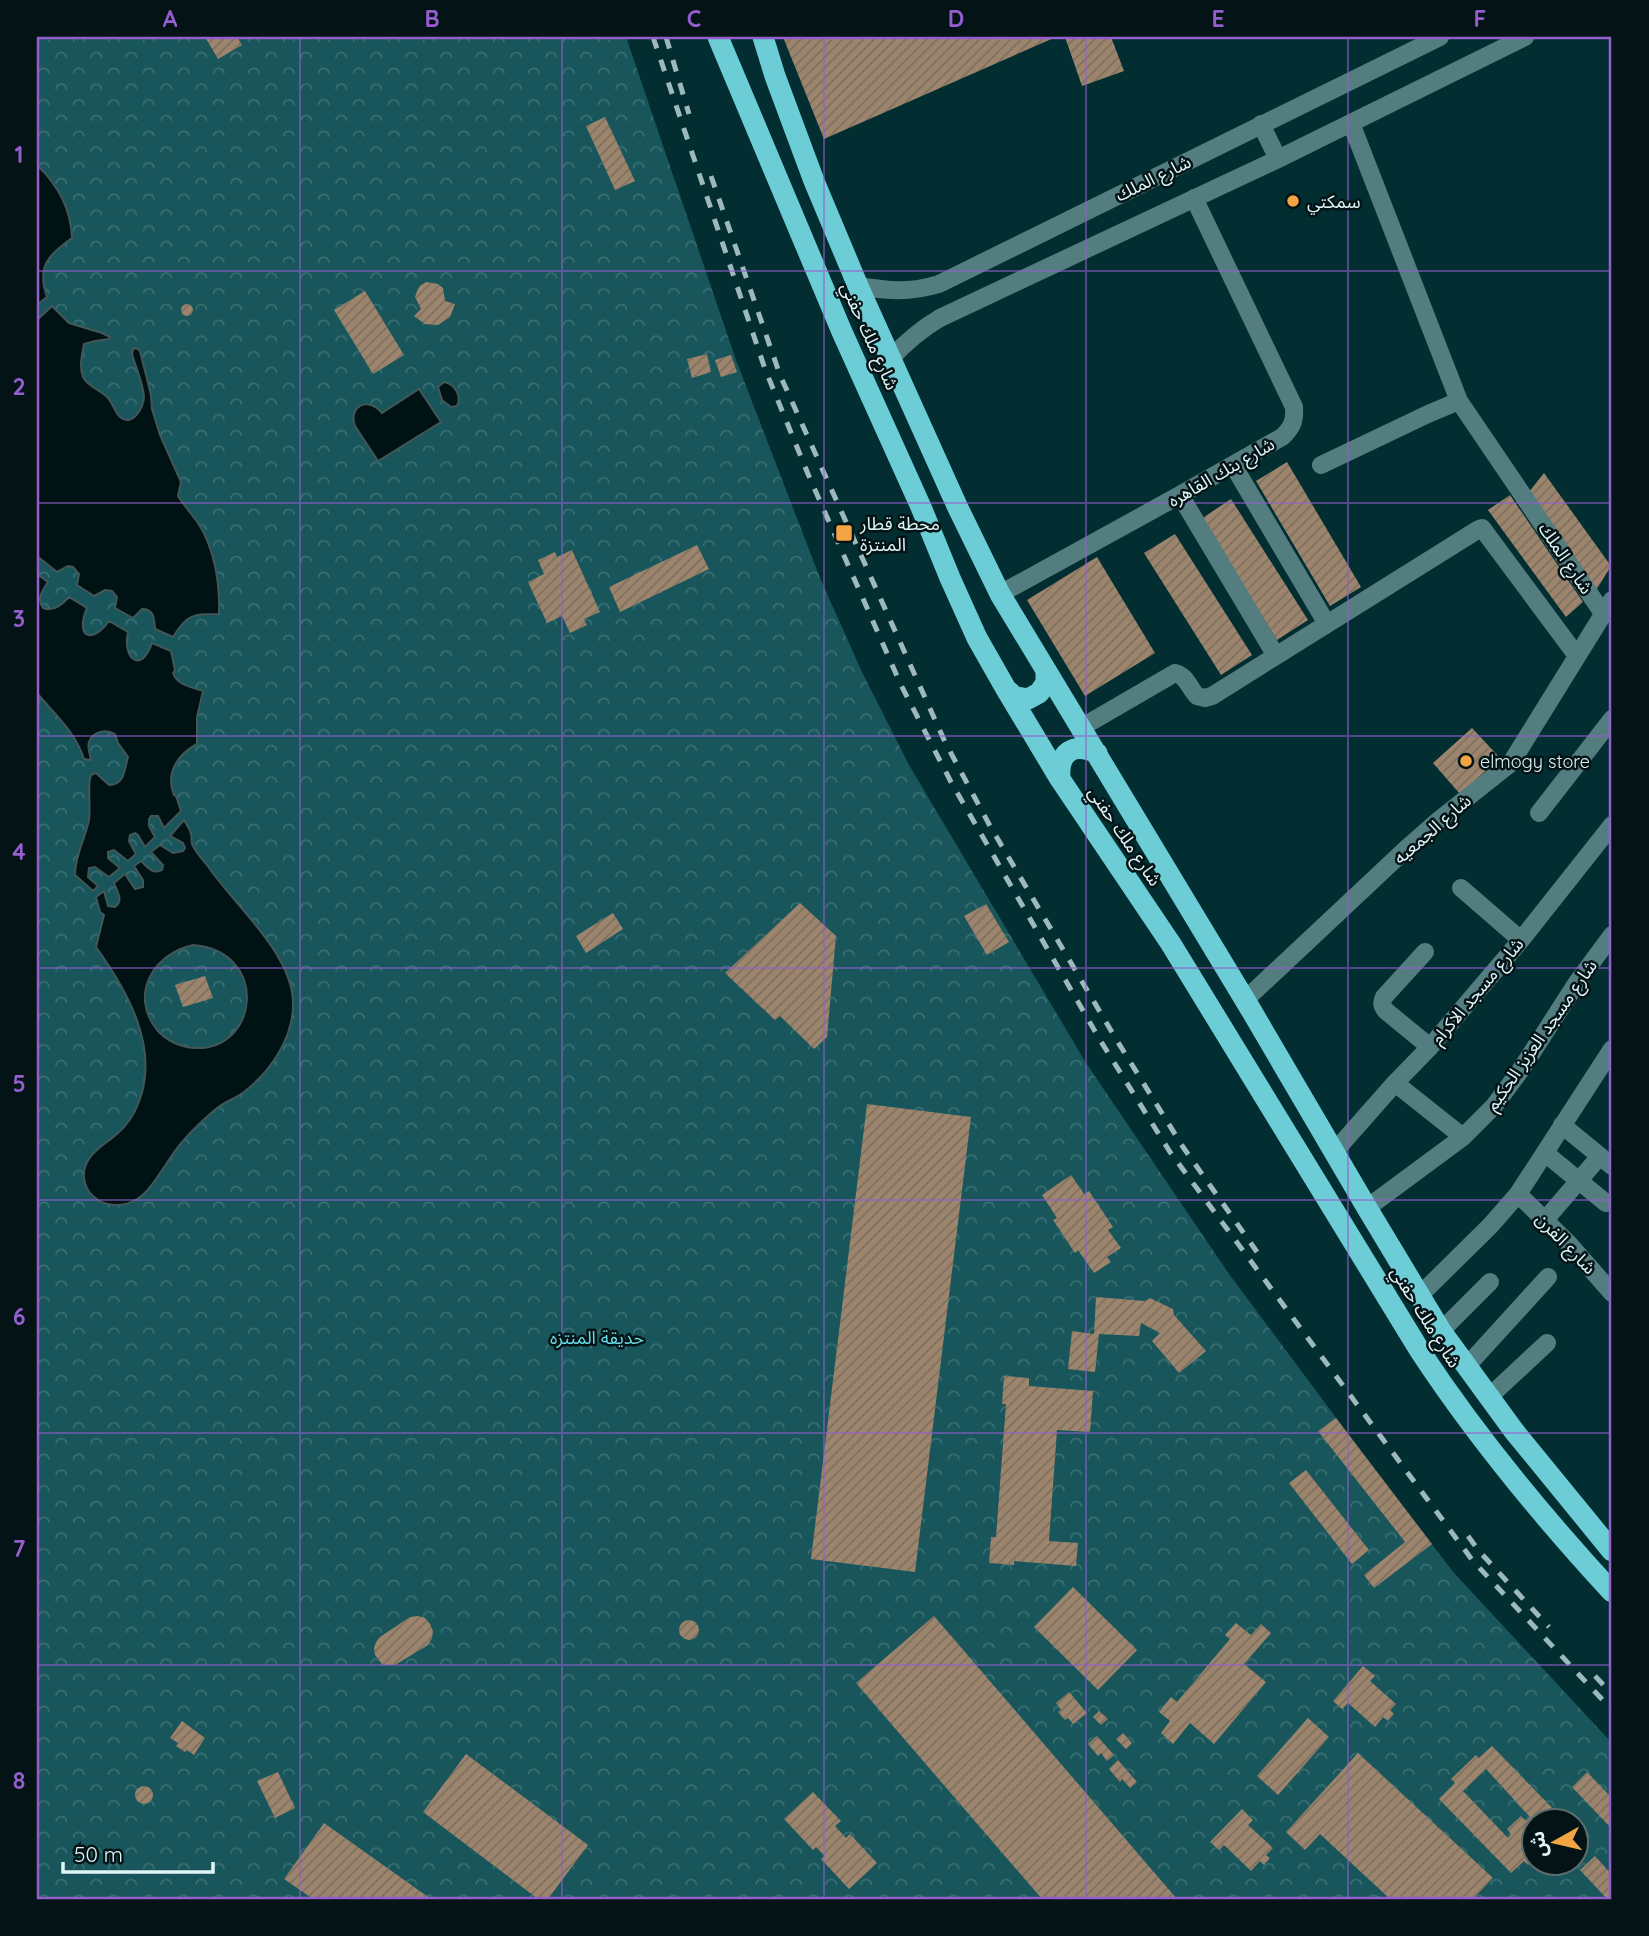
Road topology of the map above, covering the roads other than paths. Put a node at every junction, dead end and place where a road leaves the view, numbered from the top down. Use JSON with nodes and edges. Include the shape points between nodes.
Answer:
{"nodes":[{"id":1,"x":718,"y":37,"type":"edge"},
{"id":2,"x":763,"y":37,"type":"edge"},
{"id":3,"x":1440,"y":37,"type":"edge"},
{"id":4,"x":1525,"y":37,"type":"edge"},
{"id":5,"x":1351,"y":123,"type":"junction"},
{"id":6,"x":1261,"y":124,"type":"junction"},
{"id":7,"x":1278,"y":159,"type":"junction"},
{"id":8,"x":1194,"y":198,"type":"junction"},
{"id":9,"x":859,"y":286,"type":"junction"},
{"id":10,"x":890,"y":359,"type":"junction"},
{"id":11,"x":1459,"y":401,"type":"junction"},
{"id":12,"x":1233,"y":465,"type":"junction"},
{"id":13,"x":1321,"y":465,"type":"dead end"},
{"id":14,"x":1181,"y":495,"type":"junction"},
{"id":15,"x":1000,"y":594,"type":"junction"},
{"id":16,"x":1607,"y":619,"type":"edge"},
{"id":17,"x":1327,"y":624,"type":"junction"},
{"id":18,"x":1276,"y":656,"type":"junction"},
{"id":19,"x":1577,"y":656,"type":"junction"},
{"id":20,"x":1046,"y":670,"type":"junction"},
{"id":21,"x":1006,"y":689,"type":"junction"},
{"id":22,"x":1612,"y":719,"type":"edge"},
{"id":23,"x":1082,"y":727,"type":"junction"},
{"id":24,"x":1097,"y":753,"type":"junction"},
{"id":25,"x":1060,"y":779,"type":"junction"},
{"id":26,"x":1539,"y":813,"type":"dead end"},
{"id":27,"x":1612,"y":825,"type":"edge"},
{"id":28,"x":1461,"y":888,"type":"dead end"},
{"id":29,"x":1612,"y":935,"type":"edge"},
{"id":30,"x":1521,"y":940,"type":"junction"},
{"id":31,"x":1425,"y":952,"type":"dead end"},
{"id":32,"x":1245,"y":1000,"type":"junction"},
{"id":33,"x":1430,"y":1048,"type":"junction"},
{"id":34,"x":1612,"y":1049,"type":"edge"},
{"id":35,"x":1395,"y":1083,"type":"junction"},
{"id":36,"x":1562,"y":1125,"type":"junction"},
{"id":37,"x":1463,"y":1137,"type":"junction"},
{"id":38,"x":1335,"y":1151,"type":"junction"},
{"id":39,"x":1545,"y":1153,"type":"junction"},
{"id":40,"x":1606,"y":1161,"type":"edge"},
{"id":41,"x":1579,"y":1181,"type":"junction"},
{"id":42,"x":1518,"y":1194,"type":"junction"},
{"id":43,"x":1606,"y":1203,"type":"dead end"},
{"id":44,"x":1367,"y":1208,"type":"junction"},
{"id":45,"x":1545,"y":1220,"type":"junction"},
{"id":46,"x":1548,"y":1277,"type":"dead end"},
{"id":47,"x":1490,"y":1282,"type":"dead end"},
{"id":48,"x":1612,"y":1293,"type":"edge"},
{"id":49,"x":1419,"y":1296,"type":"junction"},
{"id":50,"x":1441,"y":1331,"type":"junction"},
{"id":51,"x":1547,"y":1343,"type":"dead end"},
{"id":52,"x":1466,"y":1367,"type":"junction"},
{"id":53,"x":1489,"y":1397,"type":"junction"},
{"id":54,"x":1612,"y":1551,"type":"edge"},
{"id":55,"x":1612,"y":1592,"type":"edge"}],
"edges":[{"from":1,"to":21,"type":"highway","name":"شارع ملك حفني","via":[[950,578]]},
{"from":2,"to":9,"type":"highway","name":"شارع ملك حفني","via":[[814,181]]},
{"from":3,"to":6,"type":"street","name":"شارع الملك"},
{"from":4,"to":5,"type":"street","name":"شارع الملك"},
{"from":5,"to":7,"type":"street","name":"شارع الملك"},
{"from":5,"to":11,"type":"street","name":"شارع الملك"},
{"from":6,"to":7,"type":"street"},
{"from":6,"to":9,"type":"street","name":"شارع الملك","via":[[939,284],[898,292]]},
{"from":7,"to":8,"type":"street","name":"شارع الملك"},
{"from":8,"to":10,"type":"street","name":"شارع الملك","via":[[940,318],[906,341]]},
{"from":8,"to":12,"type":"street","name":"شارع بنك القاهره","via":[[1294,407],[1295,418],[1282,437]]},
{"from":9,"to":10,"type":"highway","name":"شارع ملك حفني"},
{"from":10,"to":15,"type":"highway","name":"شارع ملك حفني"},
{"from":11,"to":13,"type":"street"},
{"from":11,"to":16,"type":"street","name":"شارع الملك"},
{"from":12,"to":14,"type":"street","name":"شارع بنك القاهره"},
{"from":12,"to":17,"type":"street"},
{"from":14,"to":15,"type":"street","name":"شارع بنك القاهره"},
{"from":14,"to":18,"type":"street"},
{"from":15,"to":20,"type":"highway","name":"شارع ملك حفني"},
{"from":16,"to":19,"type":"street","name":"شارع الجمعيه"},
{"from":17,"to":18,"type":"street"},
{"from":17,"to":19,"type":"street","via":[[1482,528]]},
{"from":18,"to":23,"type":"street","via":[[1205,698],[1197,696],[1175,673]]},
{"from":19,"to":32,"type":"street","name":"شارع الجمعيه","via":[[1511,763],[1414,842]]},
{"from":20,"to":21,"type":"highway","via":[[1046,682],[1028,699],[1015,697]]},
{"from":20,"to":23,"type":"highway","name":"شارع ملك حفني"},
{"from":21,"to":25,"type":"highway","name":"شارع ملك حفني"},
{"from":22,"to":26,"type":"street"},
{"from":23,"to":24,"type":"highway","name":"شارع ملك حفني"},
{"from":24,"to":25,"type":"highway","via":[[1074,749],[1064,756]]},
{"from":24,"to":32,"type":"highway","name":"شارع ملك حفني"},
{"from":25,"to":55,"type":"highway","name":"شارع ملك حفني","via":[[1178,956],[1451,1398],[1520,1488]]},
{"from":27,"to":30,"type":"street","name":"شارع مسجد الاكرام"},
{"from":28,"to":30,"type":"street"},
{"from":29,"to":37,"type":"street","name":"شارع مسجد العزيز الحكيم","via":[[1507,1089]]},
{"from":30,"to":33,"type":"street","name":"شارع مسجد الاكرام"},
{"from":31,"to":33,"type":"street","via":[[1384,997],[1382,1007]]},
{"from":32,"to":38,"type":"highway","name":"شارع ملك حفني"},
{"from":33,"to":35,"type":"street","name":"شارع مسجد الاكرام"},
{"from":34,"to":36,"type":"street"},
{"from":35,"to":37,"type":"street"},
{"from":35,"to":38,"type":"street","name":"شارع مسجد الاكرام"},
{"from":36,"to":39,"type":"street"},
{"from":36,"to":40,"type":"street"},
{"from":37,"to":44,"type":"street","name":"شارع مسجد العزيز الحكيم"},
{"from":38,"to":44,"type":"highway","name":"شارع ملك حفني"},
{"from":39,"to":41,"type":"street"},
{"from":39,"to":42,"type":"street"},
{"from":40,"to":41,"type":"street"},
{"from":41,"to":43,"type":"street"},
{"from":41,"to":45,"type":"street"},
{"from":42,"to":45,"type":"street","name":"شارع الفرن"},
{"from":42,"to":49,"type":"street"},
{"from":44,"to":49,"type":"highway","name":"شارع ملك حفني"},
{"from":45,"to":48,"type":"street","name":"شارع الفرن"},
{"from":46,"to":52,"type":"street"},
{"from":47,"to":50,"type":"street"},
{"from":49,"to":50,"type":"highway","name":"شارع ملك حفني"},
{"from":50,"to":52,"type":"highway","name":"شارع ملك حفني"},
{"from":51,"to":53,"type":"street"},
{"from":52,"to":53,"type":"highway","name":"شارع ملك حفني"},
{"from":53,"to":54,"type":"highway","name":"شارع ملك حفني"}]}
